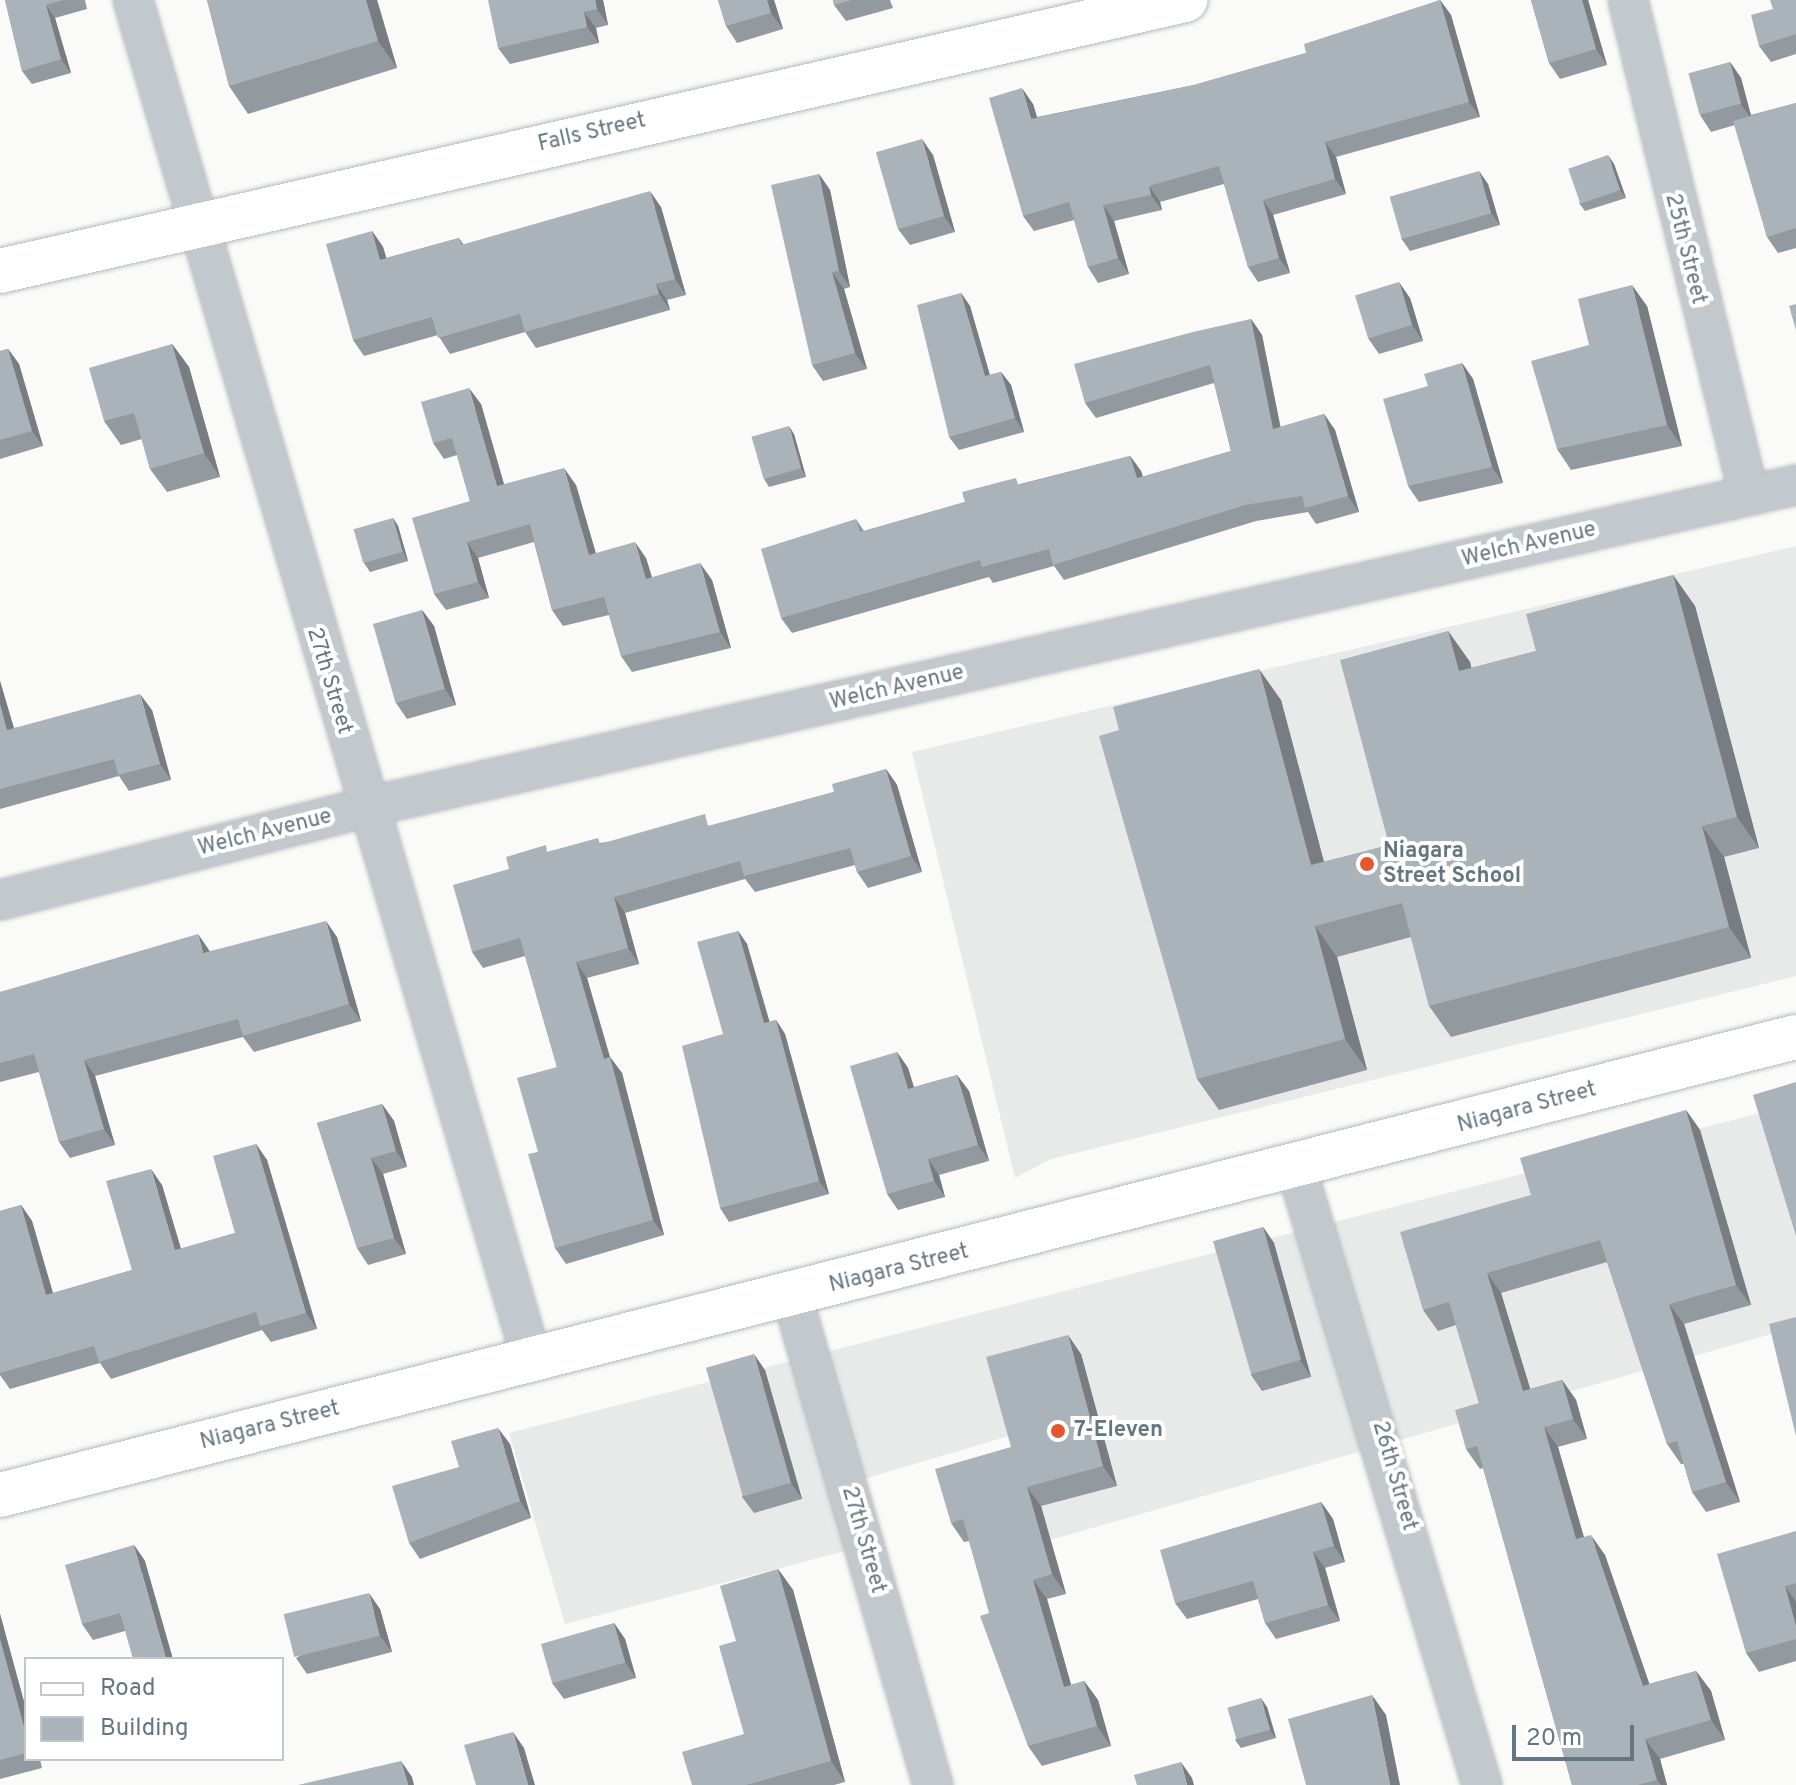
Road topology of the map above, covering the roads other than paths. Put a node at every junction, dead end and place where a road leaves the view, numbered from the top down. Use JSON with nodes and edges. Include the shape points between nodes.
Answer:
{"nodes":[{"id":1,"x":133,"y":0,"type":"edge"},
{"id":2,"x":1185,"y":0,"type":"edge"},
{"id":3,"x":1628,"y":0,"type":"edge"},
{"id":4,"x":196,"y":221,"type":"junction"},
{"id":5,"x":0,"y":271,"type":"edge"},
{"id":6,"x":1796,"y":485,"type":"edge"},
{"id":7,"x":1749,"y":495,"type":"junction"},
{"id":8,"x":367,"y":807,"type":"junction"},
{"id":9,"x":0,"y":900,"type":"edge"},
{"id":10,"x":1796,"y":1037,"type":"edge"},
{"id":11,"x":1297,"y":1170,"type":"junction"},
{"id":12,"x":792,"y":1296,"type":"junction"},
{"id":13,"x":532,"y":1360,"type":"junction"},
{"id":14,"x":0,"y":1495,"type":"edge"},
{"id":15,"x":933,"y":1785,"type":"edge"},
{"id":16,"x":1482,"y":1785,"type":"edge"}],
"edges":[{"from":1,"to":4,"type":"street","name":"27th Street"},
{"from":2,"to":4,"type":"street","name":"Falls Street"},
{"from":3,"to":7,"type":"street","name":"25th Street"},
{"from":4,"to":5,"type":"street","name":"Falls Street"},
{"from":4,"to":8,"type":"street","name":"27th Street"},
{"from":6,"to":7,"type":"street","name":"Welch Avenue"},
{"from":7,"to":8,"type":"street","name":"Welch Avenue"},
{"from":8,"to":9,"type":"street","name":"Welch Avenue"},
{"from":8,"to":13,"type":"street","name":"27th Street"},
{"from":10,"to":11,"type":"street","name":"Niagara Street"},
{"from":11,"to":12,"type":"street","name":"Niagara Street"},
{"from":11,"to":16,"type":"street","name":"26th Street"},
{"from":12,"to":13,"type":"street","name":"Niagara Street"},
{"from":12,"to":15,"type":"street","name":"27th Street"},
{"from":13,"to":14,"type":"street","name":"Niagara Street"}]}
